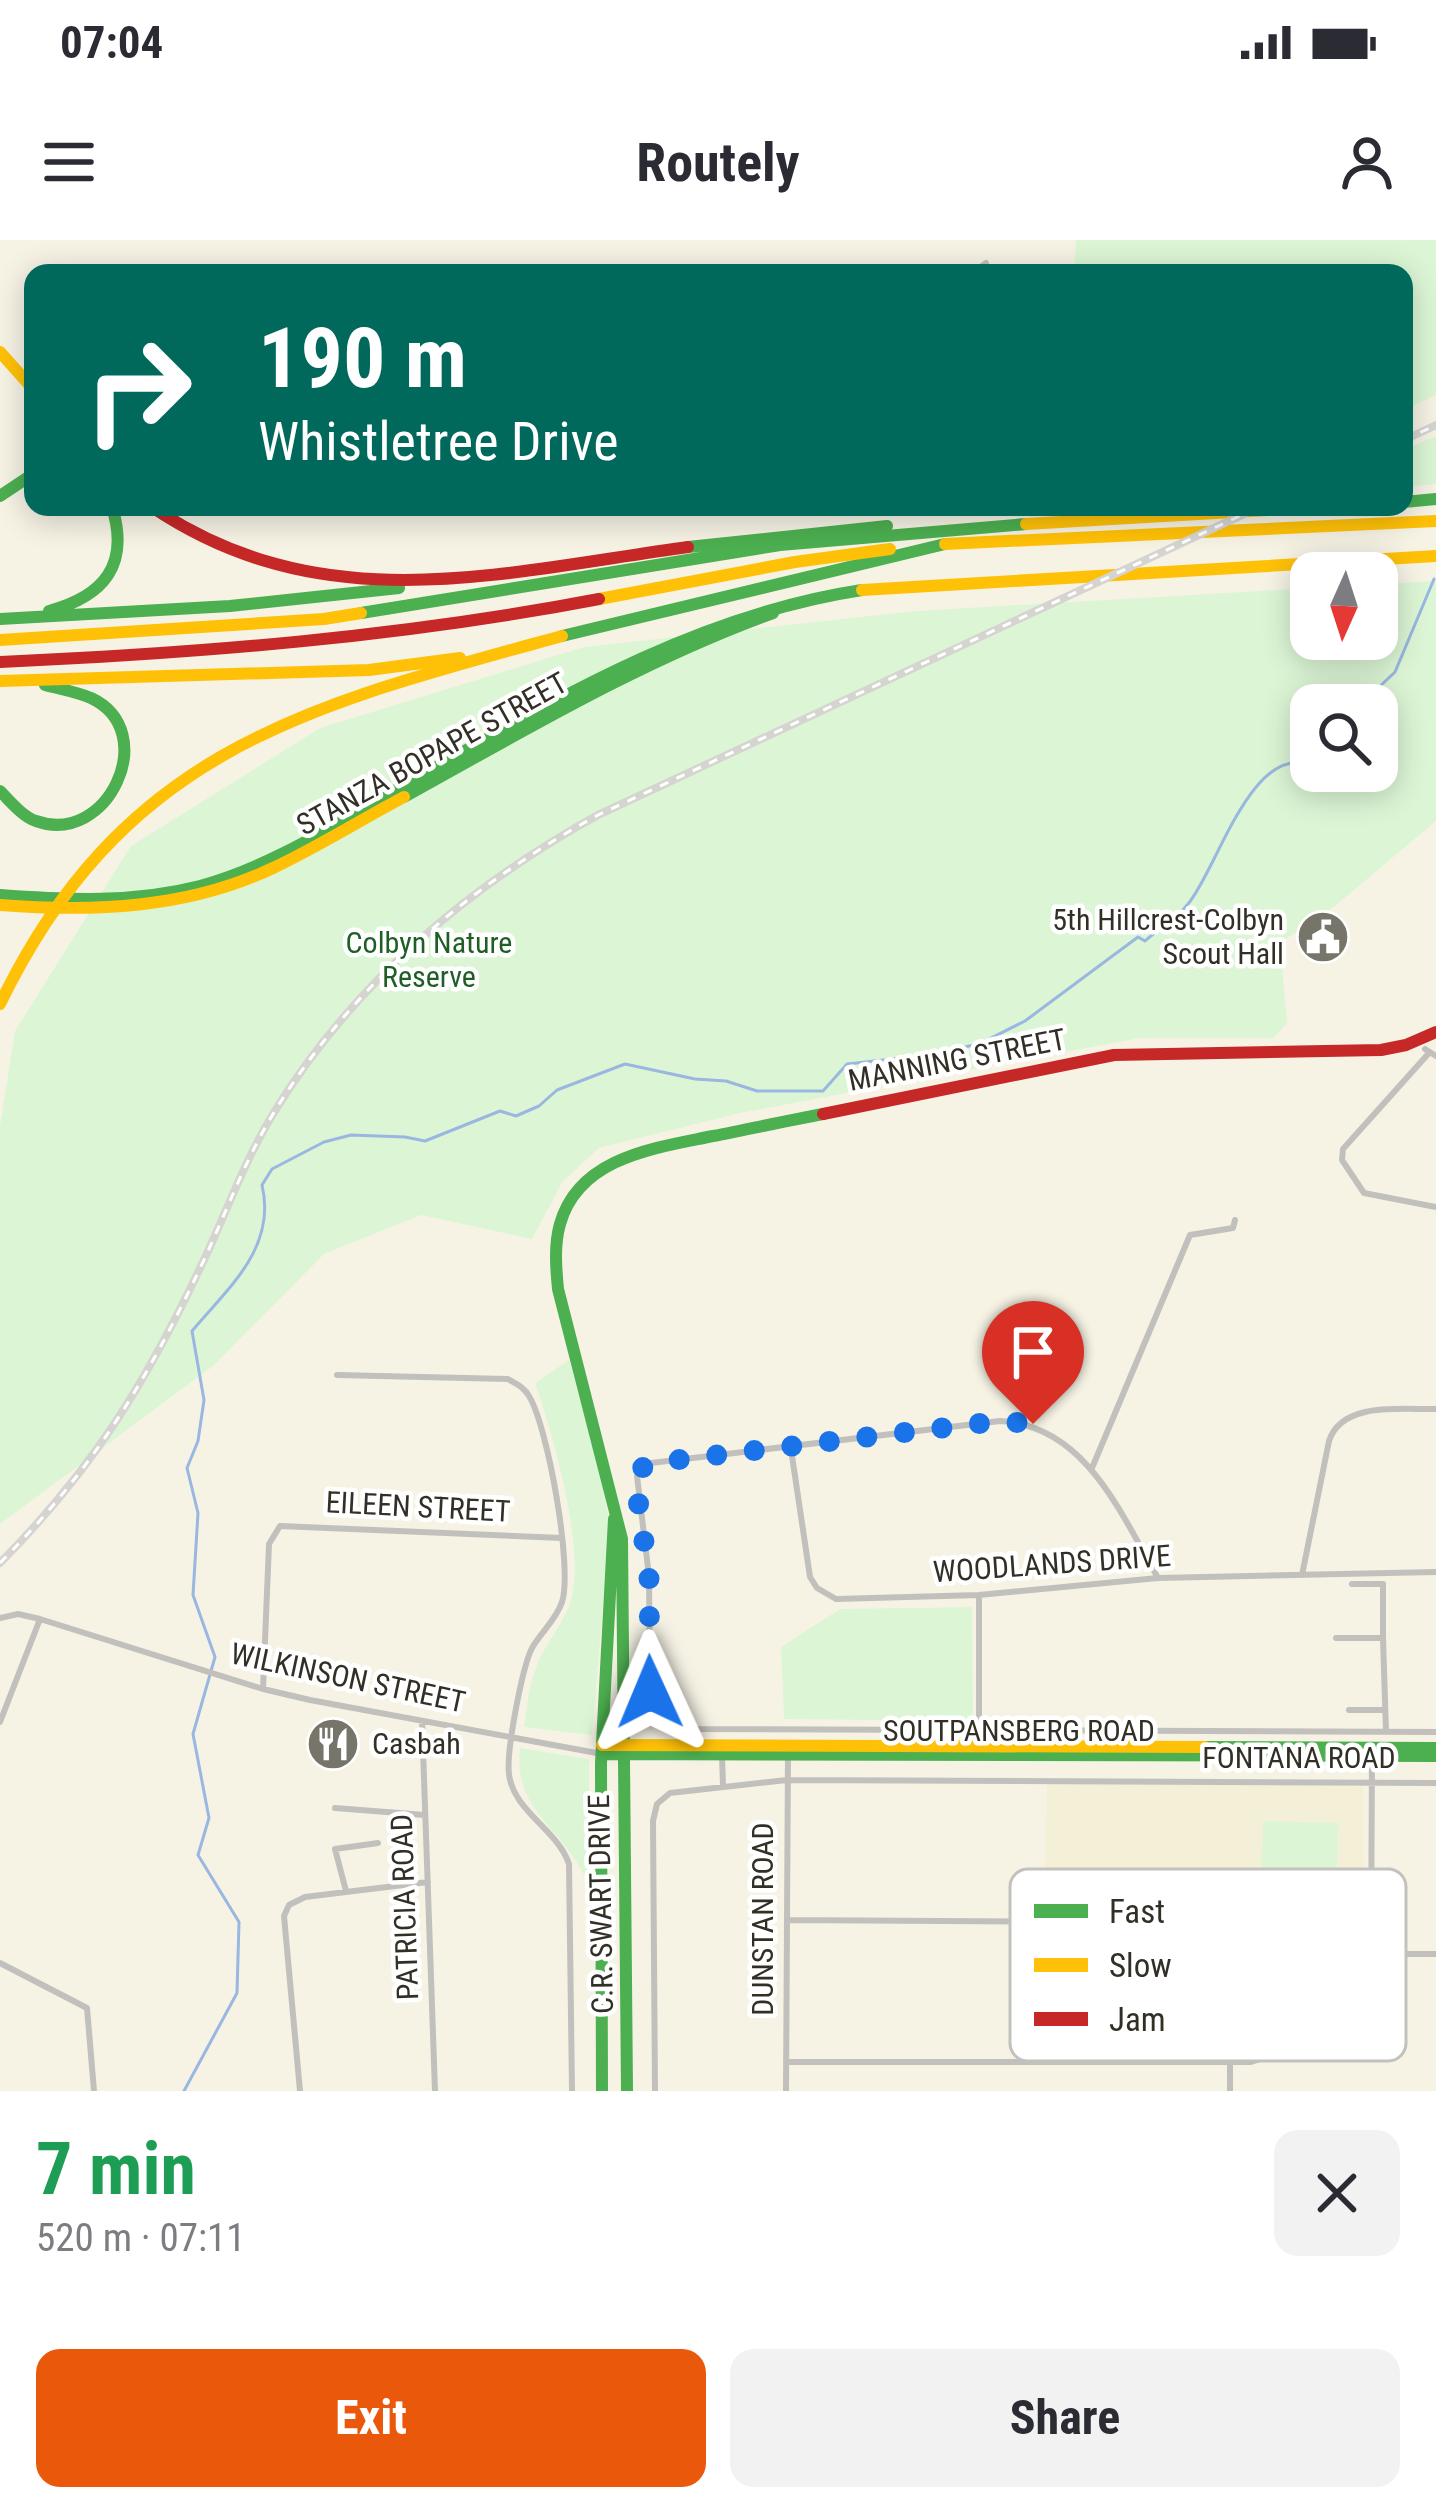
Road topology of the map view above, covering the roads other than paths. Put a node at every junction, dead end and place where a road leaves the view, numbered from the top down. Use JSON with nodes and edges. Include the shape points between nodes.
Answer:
{"nodes":[{"id":1,"x":986,"y":262,"type":"dead end"},
{"id":2,"x":984,"y":264,"type":"edge"},
{"id":3,"x":0,"y":352,"type":"edge"},
{"id":4,"x":24,"y":379,"type":"edge"},
{"id":5,"x":115,"y":516,"type":"edge"},
{"id":6,"x":167,"y":516,"type":"edge"},
{"id":7,"x":1174,"y":516,"type":"edge"},
{"id":8,"x":1436,"y":521,"type":"edge"},
{"id":9,"x":1026,"y":524,"type":"junction"},
{"id":10,"x":945,"y":544,"type":"junction"},
{"id":11,"x":1436,"y":556,"type":"edge"},
{"id":12,"x":525,"y":570,"type":"junction"},
{"id":13,"x":877,"y":588,"type":"junction"},
{"id":14,"x":0,"y":617,"type":"edge"},
{"id":15,"x":0,"y":640,"type":"edge"},
{"id":16,"x":531,"y":643,"type":"junction"},
{"id":17,"x":0,"y":662,"type":"edge"},
{"id":18,"x":0,"y":682,"type":"edge"},
{"id":19,"x":0,"y":790,"type":"edge"},
{"id":20,"x":0,"y":895,"type":"edge"},
{"id":21,"x":0,"y":905,"type":"edge"},
{"id":22,"x":0,"y":1004,"type":"edge"},
{"id":23,"x":1436,"y":1032,"type":"edge"},
{"id":24,"x":1430,"y":1053,"type":"edge"},
{"id":25,"x":1436,"y":1208,"type":"edge"},
{"id":26,"x":1234,"y":1220,"type":"dead end"},
{"id":27,"x":558,"y":1231,"type":"joint"},
{"id":28,"x":337,"y":1375,"type":"dead end"},
{"id":29,"x":1436,"y":1409,"type":"edge"},
{"id":30,"x":791,"y":1448,"type":"junction"},
{"id":31,"x":1092,"y":1468,"type":"junction"},
{"id":32,"x":614,"y":1501,"type":"junction"},
{"id":33,"x":562,"y":1538,"type":"junction"},
{"id":34,"x":1436,"y":1572,"type":"edge"},
{"id":35,"x":1302,"y":1575,"type":"junction"},
{"id":36,"x":1159,"y":1579,"type":"junction"},
{"id":37,"x":1352,"y":1583,"type":"dead end"},
{"id":38,"x":979,"y":1594,"type":"junction"},
{"id":39,"x":0,"y":1618,"type":"edge"},
{"id":40,"x":40,"y":1619,"type":"junction"},
{"id":41,"x":1383,"y":1637,"type":"junction"},
{"id":42,"x":1336,"y":1638,"type":"dead end"},
{"id":43,"x":262,"y":1689,"type":"junction"},
{"id":44,"x":1349,"y":1710,"type":"dead end"},
{"id":45,"x":1384,"y":1710,"type":"junction"},
{"id":46,"x":422,"y":1721,"type":"junction"},
{"id":47,"x":0,"y":1722,"type":"edge"},
{"id":48,"x":979,"y":1731,"type":"junction"},
{"id":49,"x":1385,"y":1732,"type":"junction"},
{"id":50,"x":1436,"y":1732,"type":"edge"},
{"id":51,"x":514,"y":1738,"type":"junction"},
{"id":52,"x":602,"y":1750,"type":"junction"},
{"id":53,"x":624,"y":1750,"type":"junction"},
{"id":54,"x":788,"y":1751,"type":"junction"},
{"id":55,"x":979,"y":1752,"type":"junction"},
{"id":56,"x":1372,"y":1752,"type":"junction"},
{"id":57,"x":1436,"y":1752,"type":"edge"},
{"id":58,"x":722,"y":1755,"type":"junction"},
{"id":59,"x":787,"y":1780,"type":"junction"},
{"id":60,"x":1373,"y":1783,"type":"junction"},
{"id":61,"x":1436,"y":1783,"type":"edge"},
{"id":62,"x":723,"y":1786,"type":"junction"},
{"id":63,"x":335,"y":1808,"type":"dead end"},
{"id":64,"x":425,"y":1815,"type":"junction"},
{"id":65,"x":378,"y":1843,"type":"dead end"},
{"id":66,"x":1372,"y":1869,"type":"edge"},
{"id":67,"x":428,"y":1882,"type":"junction"},
{"id":68,"x":346,"y":1891,"type":"junction"},
{"id":69,"x":787,"y":1920,"type":"junction"},
{"id":70,"x":1010,"y":1921,"type":"edge"},
{"id":71,"x":0,"y":1964,"type":"edge"},
{"id":72,"x":1256,"y":2061,"type":"edge"},
{"id":73,"x":786,"y":2062,"type":"junction"},
{"id":74,"x":1230,"y":2064,"type":"junction"},
{"id":75,"x":94,"y":2091,"type":"edge"},
{"id":76,"x":300,"y":2091,"type":"edge"},
{"id":77,"x":435,"y":2091,"type":"edge"},
{"id":78,"x":572,"y":2091,"type":"edge"},
{"id":79,"x":602,"y":2091,"type":"edge"},
{"id":80,"x":627,"y":2091,"type":"edge"},
{"id":81,"x":655,"y":2091,"type":"edge"},
{"id":82,"x":786,"y":2091,"type":"edge"},
{"id":83,"x":1230,"y":2091,"type":"edge"}],
"edges":[{"from":1,"to":2,"type":"street"},
{"from":3,"to":4,"type":"main road"},
{"from":5,"to":14,"type":"main road","via":[[120,549],[100,588],[63,608]]},
{"from":6,"to":12,"type":"main road","via":[[216,545],[310,575],[394,581]]},
{"from":7,"to":9,"type":"main road"},
{"from":8,"to":10,"type":"main road"},
{"from":9,"to":12,"type":"main road","via":[[775,533]]},
{"from":9,"to":15,"type":"main road","via":[[800,542],[324,619]]},
{"from":10,"to":16,"type":"main road"},
{"from":10,"to":17,"type":"main road","via":[[405,631]]},
{"from":11,"to":13,"type":"main road","name":"STANZA BOPAPE STREET"},
{"from":12,"to":14,"type":"main road","via":[[250,604]]},
{"from":13,"to":20,"type":"main road","name":"STANZA BOPAPE STREET","via":[[776,606],[667,645],[226,878],[112,900]]},
{"from":13,"to":21,"type":"main road","name":"STANZA BOPAPE STREET","via":[[774,613],[680,649],[236,885],[124,909]]},
{"from":16,"to":18,"type":"main road","via":[[369,670]]},
{"from":16,"to":22,"type":"main road","via":[[243,741],[156,799],[83,869],[31,941]]},
{"from":18,"to":19,"type":"main road","via":[[92,698],[115,718],[126,756],[110,802],[74,823],[29,818]]},
{"from":23,"to":27,"type":"main road","name":"MANNING STREET","via":[[1356,1051],[1114,1055],[691,1139],[600,1170]]},
{"from":24,"to":25,"type":"street","via":[[1342,1157],[1364,1192]]},
{"from":26,"to":31,"type":"street","via":[[1233,1228],[1190,1235]]},
{"from":27,"to":32,"type":"main road","name":"C.R. SWART DRIVE","via":[[557,1294]]},
{"from":28,"to":33,"type":"street","via":[[499,1378],[524,1389]]},
{"from":29,"to":35,"type":"street","via":[[1359,1413],[1336,1425]]},
{"from":30,"to":31,"type":"street","via":[[1018,1422],[1044,1429]]},
{"from":30,"to":38,"type":"street","name":"WOODLANDS DRIVE","via":[[808,1568],[821,1592],[844,1600]]},
{"from":30,"to":48,"type":"street","via":[[651,1463],[639,1471],[650,1692],[658,1711],[673,1726],[712,1731]]},
{"from":31,"to":36,"type":"street"},
{"from":32,"to":52,"type":"main road","name":"C.R. SWART DRIVE"},
{"from":32,"to":53,"type":"main road","name":"C.R. SWART DRIVE"},
{"from":33,"to":43,"type":"street","name":"EILEEN STREET","via":[[290,1525],[274,1531]]},
{"from":33,"to":51,"type":"street","via":[[564,1598],[526,1661]]},
{"from":34,"to":35,"type":"street","name":"WOODLANDS DRIVE"},
{"from":35,"to":36,"type":"street","name":"WOODLANDS DRIVE"},
{"from":36,"to":38,"type":"street","name":"WOODLANDS DRIVE"},
{"from":37,"to":41,"type":"street","via":[[1383,1584]]},
{"from":38,"to":48,"type":"street"},
{"from":39,"to":40,"type":"street","name":"WILKINSON STREET"},
{"from":40,"to":43,"type":"street","name":"WILKINSON STREET"},
{"from":40,"to":47,"type":"street"},
{"from":41,"to":42,"type":"street"},
{"from":41,"to":45,"type":"street"},
{"from":43,"to":46,"type":"street","name":"WILKINSON STREET"},
{"from":44,"to":45,"type":"street"},
{"from":45,"to":49,"type":"street"},
{"from":46,"to":51,"type":"street","name":"WILKINSON STREET"},
{"from":46,"to":64,"type":"street","name":"PATRICIA ROAD"},
{"from":48,"to":49,"type":"street"},
{"from":48,"to":55,"type":"street"},
{"from":49,"to":50,"type":"street"},
{"from":51,"to":52,"type":"street","name":"WILKINSON STREET"},
{"from":51,"to":78,"type":"street","via":[[513,1788],[569,1864]]},
{"from":52,"to":53,"type":"main road","name":"SOUTPANSBERG ROAD"},
{"from":52,"to":79,"type":"main road","name":"C.R. SWART DRIVE"},
{"from":53,"to":54,"type":"main road","name":"SOUTPANSBERG ROAD"},
{"from":53,"to":58,"type":"main road","name":"SOUTPANSBERG ROAD"},
{"from":53,"to":80,"type":"main road","name":"C.R. SWART DRIVE"},
{"from":54,"to":55,"type":"main road","name":"SOUTPANSBERG ROAD"},
{"from":54,"to":58,"type":"main road","name":"SOUTPANSBERG ROAD"},
{"from":54,"to":59,"type":"street","name":"DUNSTAN ROAD"},
{"from":55,"to":56,"type":"main road","name":"SOUTPANSBERG ROAD"},
{"from":56,"to":57,"type":"main road","name":"SOUTPANSBERG ROAD"},
{"from":56,"to":60,"type":"street"},
{"from":58,"to":62,"type":"street"},
{"from":59,"to":60,"type":"street","name":"FONTANA ROAD"},
{"from":59,"to":62,"type":"street","name":"FONTANA ROAD"},
{"from":59,"to":69,"type":"street","name":"DUNSTAN ROAD"},
{"from":60,"to":61,"type":"street","name":"FONTANA ROAD"},
{"from":60,"to":66,"type":"street"},
{"from":62,"to":81,"type":"street","name":"FONTANA ROAD","via":[[675,1791],[661,1798],[652,1821]]},
{"from":63,"to":64,"type":"street"},
{"from":64,"to":67,"type":"street","name":"PATRICIA ROAD"},
{"from":65,"to":68,"type":"street","via":[[335,1849]]},
{"from":67,"to":68,"type":"street"},
{"from":67,"to":77,"type":"street","name":"PATRICIA ROAD"},
{"from":68,"to":76,"type":"street","via":[[305,1897],[284,1916]]},
{"from":69,"to":70,"type":"street"},
{"from":69,"to":73,"type":"street","name":"DUNSTAN ROAD"},
{"from":71,"to":75,"type":"street","via":[[88,2010]]},
{"from":72,"to":74,"type":"street"},
{"from":73,"to":74,"type":"street"},
{"from":73,"to":82,"type":"street","name":"DUNSTAN ROAD"},
{"from":74,"to":83,"type":"street"}]}
